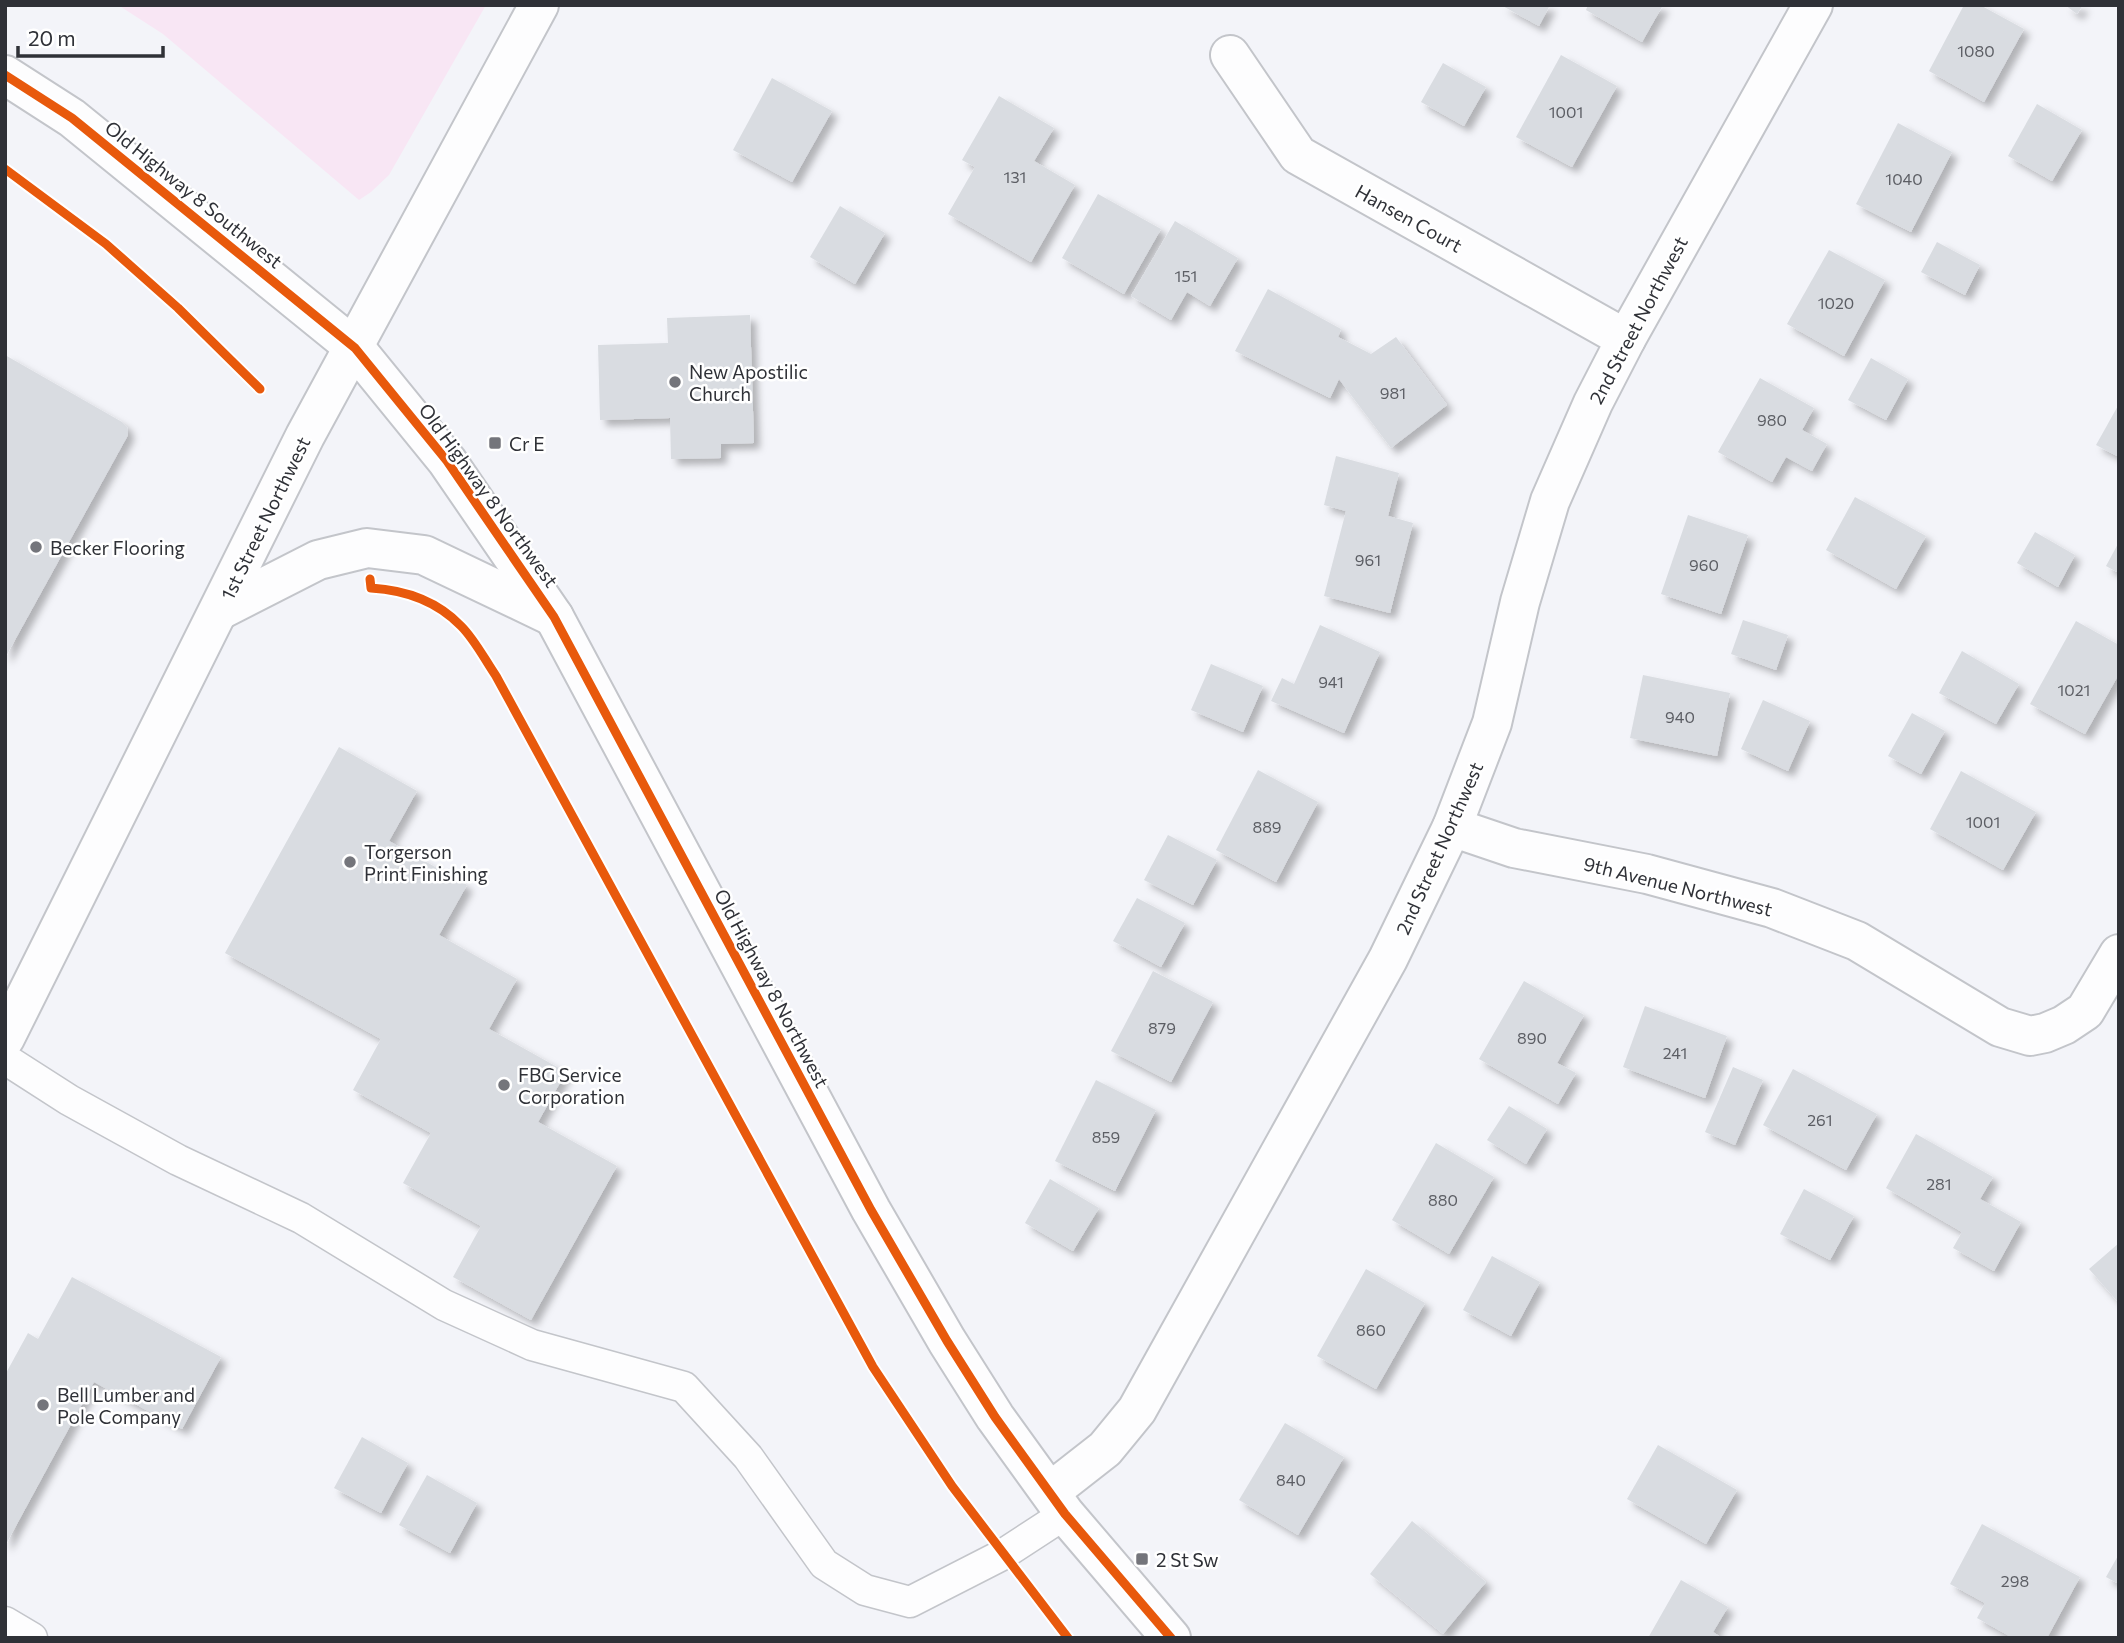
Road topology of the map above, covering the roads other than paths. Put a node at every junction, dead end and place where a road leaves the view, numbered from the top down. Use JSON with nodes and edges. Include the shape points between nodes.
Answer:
{"nodes":[{"id":1,"x":539,"y":5,"type":"edge"},
{"id":2,"x":1813,"y":5,"type":"edge"},
{"id":3,"x":1230,"y":55,"type":"dead end"},
{"id":4,"x":5,"y":75,"type":"edge"},
{"id":5,"x":1626,"y":339,"type":"junction"},
{"id":6,"x":355,"y":348,"type":"junction"},
{"id":7,"x":220,"y":610,"type":"junction"},
{"id":8,"x":554,"y":617,"type":"junction"},
{"id":9,"x":1452,"y":827,"type":"junction"},
{"id":10,"x":2119,"y":954,"type":"edge"},
{"id":11,"x":5,"y":1038,"type":"edge"},
{"id":12,"x":5,"y":1059,"type":"edge"},
{"id":13,"x":1057,"y":1503,"type":"junction"},
{"id":14,"x":5,"y":1622,"type":"edge"},
{"id":15,"x":32,"y":1638,"type":"edge"},
{"id":16,"x":1171,"y":1638,"type":"edge"}],
"edges":[{"from":1,"to":6,"type":"street","name":"1st Street Northwest"},
{"from":2,"to":5,"type":"street","name":"2nd Street Northwest"},
{"from":3,"to":5,"type":"street","name":"Hansen Court","via":[[1298,155]]},
{"from":4,"to":6,"type":"street","name":"Old Highway 8 Southwest","via":[[72,118]]},
{"from":5,"to":9,"type":"street","name":"2nd Street Northwest","via":[[1550,500],[1492,723]]},
{"from":6,"to":7,"type":"street","name":"1st Street Northwest","via":[[305,436]]},
{"from":6,"to":8,"type":"street","name":"Old Highway 8 Northwest","via":[[439,451]]},
{"from":7,"to":8,"type":"street","via":[[318,560],[368,548],[424,555]]},
{"from":7,"to":11,"type":"street","name":"1st Street Northwest"},
{"from":8,"to":13,"type":"street","name":"Old Highway 8 Northwest","via":[[871,1210],[995,1417]]},
{"from":9,"to":10,"type":"street","name":"9th Avenue Northwest","via":[[1514,848],[1647,874],[1772,908],[1857,941],[2000,1027],[2030,1035],[2046,1033],[2085,1011]]},
{"from":9,"to":13,"type":"street","name":"2nd Street Northwest","via":[[1388,959],[1137,1410]]},
{"from":12,"to":13,"type":"lane","via":[[178,1160],[301,1219],[444,1305],[532,1345],[684,1387],[748,1457],[824,1564],[865,1590],[910,1602],[1002,1555]]},
{"from":13,"to":16,"type":"street","name":"Old Highway 8 Northwest"},
{"from":14,"to":15,"type":"lane"}]}
